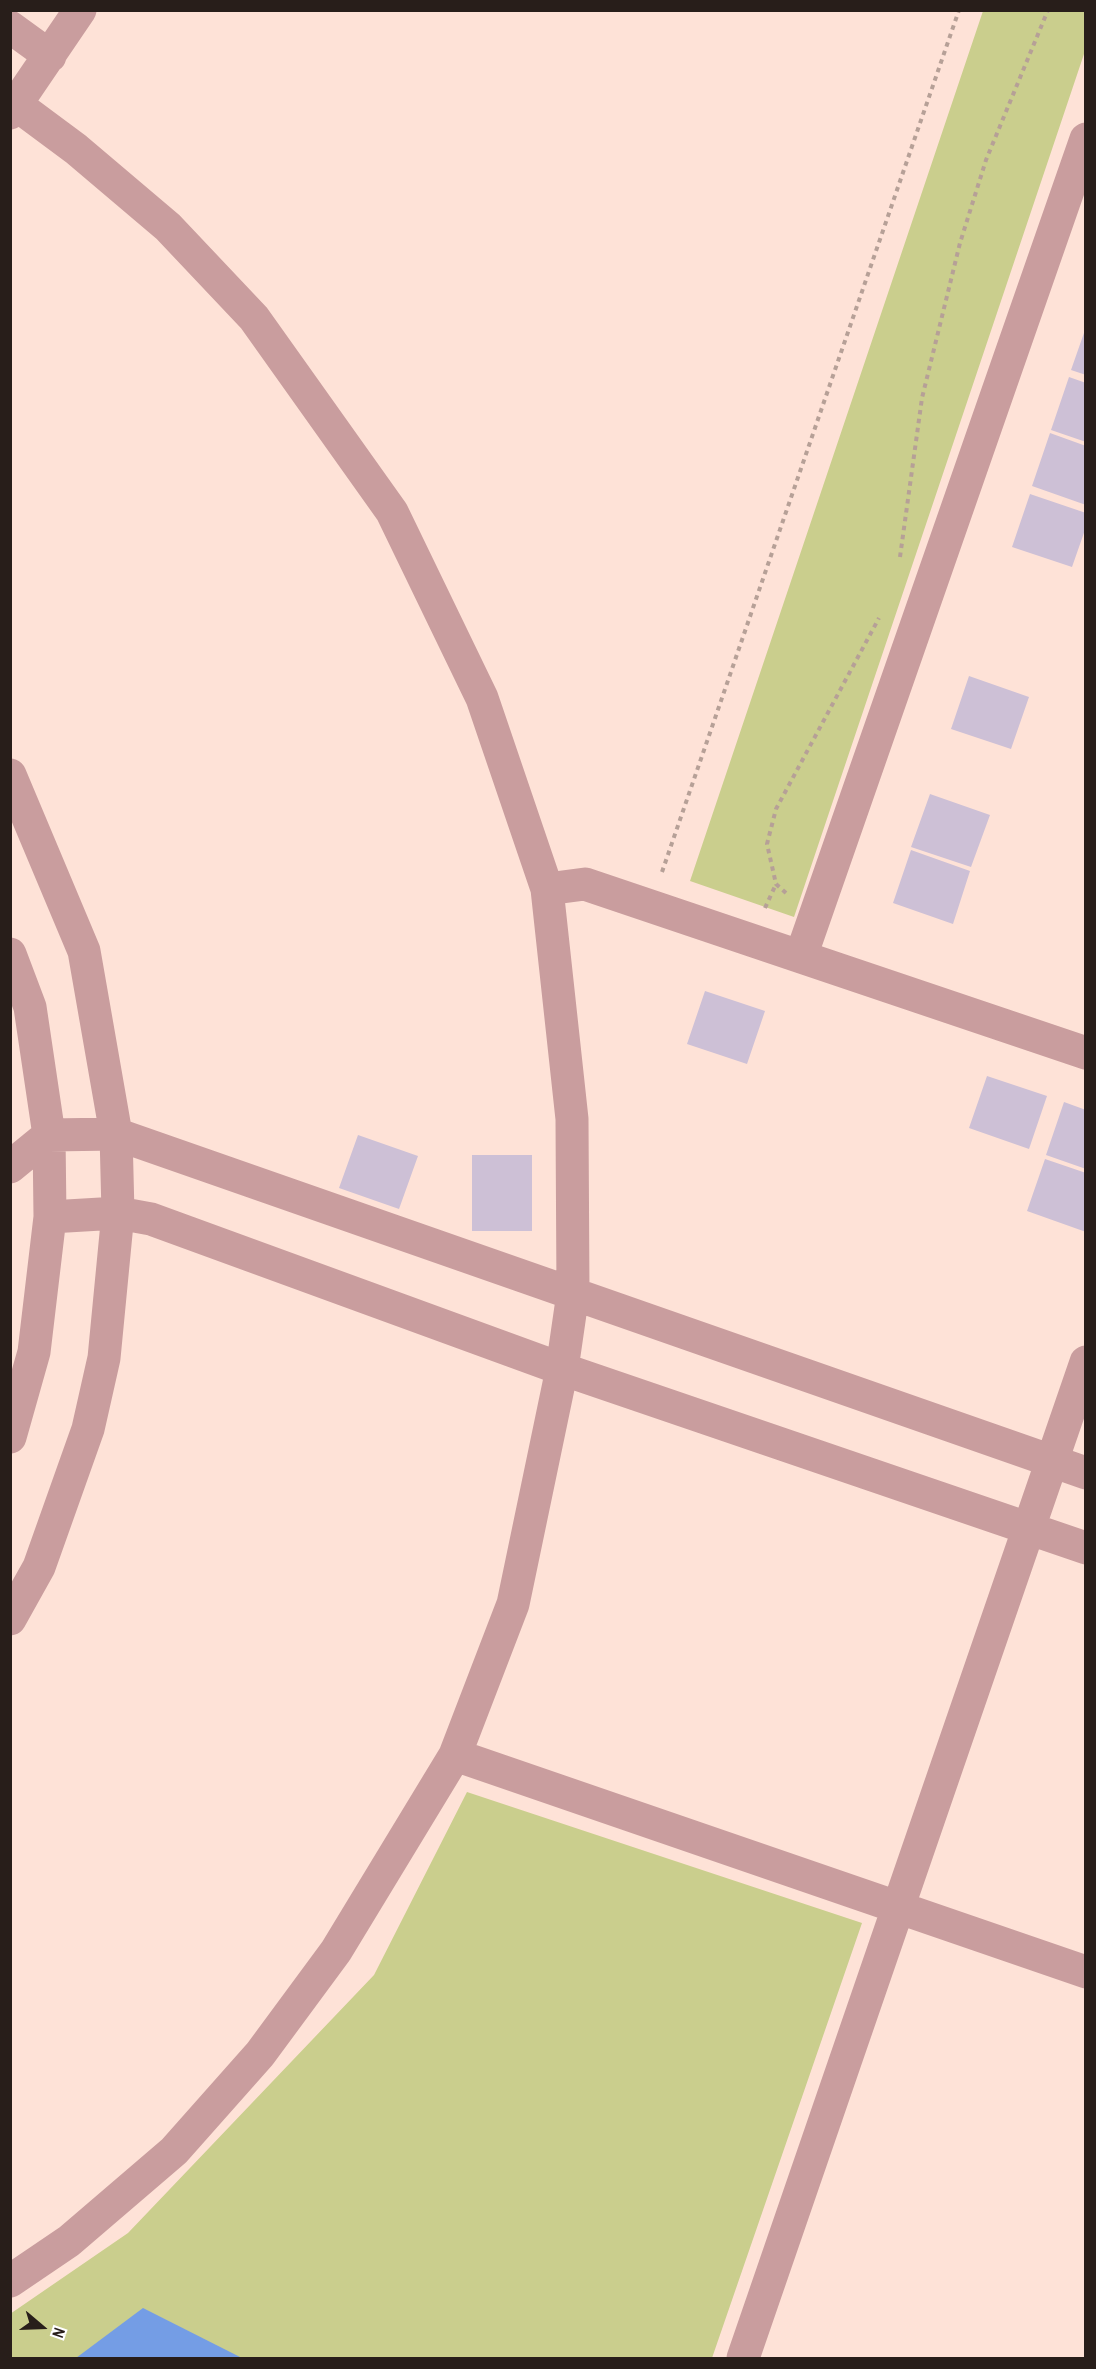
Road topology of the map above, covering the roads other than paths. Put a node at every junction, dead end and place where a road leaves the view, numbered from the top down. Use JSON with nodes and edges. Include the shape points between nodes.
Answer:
{"nodes":[{"id":1,"x":80,"y":10,"type":"edge"},
{"id":2,"x":10,"y":27,"type":"edge"},
{"id":3,"x":50,"y":56,"type":"junction"},
{"id":4,"x":13,"y":106,"type":"edge"},
{"id":5,"x":1086,"y":139,"type":"edge"},
{"id":6,"x":10,"y":775,"type":"edge"},
{"id":7,"x":547,"y":889,"type":"junction"},
{"id":8,"x":10,"y":954,"type":"edge"},
{"id":9,"x":801,"y":956,"type":"junction"},
{"id":10,"x":1086,"y":1053,"type":"edge"},
{"id":11,"x":116,"y":1134,"type":"junction"},
{"id":12,"x":49,"y":1136,"type":"junction"},
{"id":13,"x":10,"y":1167,"type":"edge"},
{"id":14,"x":118,"y":1213,"type":"junction"},
{"id":15,"x":50,"y":1217,"type":"junction"},
{"id":16,"x":573,"y":1293,"type":"junction"},
{"id":17,"x":1086,"y":1362,"type":"edge"},
{"id":18,"x":562,"y":1369,"type":"junction"},
{"id":19,"x":10,"y":1437,"type":"edge"},
{"id":20,"x":1051,"y":1461,"type":"junction"},
{"id":21,"x":1086,"y":1473,"type":"edge"},
{"id":22,"x":1029,"y":1528,"type":"junction"},
{"id":23,"x":1086,"y":1548,"type":"edge"},
{"id":24,"x":10,"y":1619,"type":"edge"},
{"id":25,"x":455,"y":1755,"type":"junction"},
{"id":26,"x":898,"y":1907,"type":"junction"},
{"id":27,"x":1086,"y":1972,"type":"edge"},
{"id":28,"x":10,"y":2281,"type":"edge"},
{"id":29,"x":743,"y":2358,"type":"edge"}],
"edges":[{"from":1,"to":3,"type":"street"},
{"from":2,"to":3,"type":"street"},
{"from":3,"to":4,"type":"street"},
{"from":4,"to":7,"type":"street","via":[[76,149],[168,227],[254,318],[392,512],[482,698]]},
{"from":5,"to":9,"type":"street"},
{"from":6,"to":11,"type":"street","via":[[84,951]]},
{"from":7,"to":9,"type":"street","via":[[585,884]]},
{"from":7,"to":16,"type":"street","via":[[572,1119]]},
{"from":8,"to":12,"type":"street","via":[[30,1007]]},
{"from":9,"to":10,"type":"street"},
{"from":11,"to":12,"type":"street"},
{"from":11,"to":14,"type":"street"},
{"from":11,"to":16,"type":"street"},
{"from":12,"to":13,"type":"street"},
{"from":12,"to":15,"type":"street"},
{"from":14,"to":15,"type":"street"},
{"from":14,"to":18,"type":"street","via":[[151,1219]]},
{"from":14,"to":24,"type":"street","via":[[104,1358],[88,1429],[39,1566]]},
{"from":15,"to":19,"type":"street","via":[[34,1352]]},
{"from":16,"to":18,"type":"street"},
{"from":16,"to":20,"type":"street"},
{"from":17,"to":20,"type":"street"},
{"from":18,"to":22,"type":"street"},
{"from":18,"to":25,"type":"street","via":[[513,1604]]},
{"from":20,"to":21,"type":"street"},
{"from":20,"to":22,"type":"street"},
{"from":22,"to":23,"type":"street"},
{"from":22,"to":26,"type":"street"},
{"from":25,"to":26,"type":"street"},
{"from":25,"to":28,"type":"street","via":[[336,1951],[260,2054],[174,2151],[69,2241]]},
{"from":26,"to":27,"type":"street"},
{"from":26,"to":29,"type":"street"}]}
